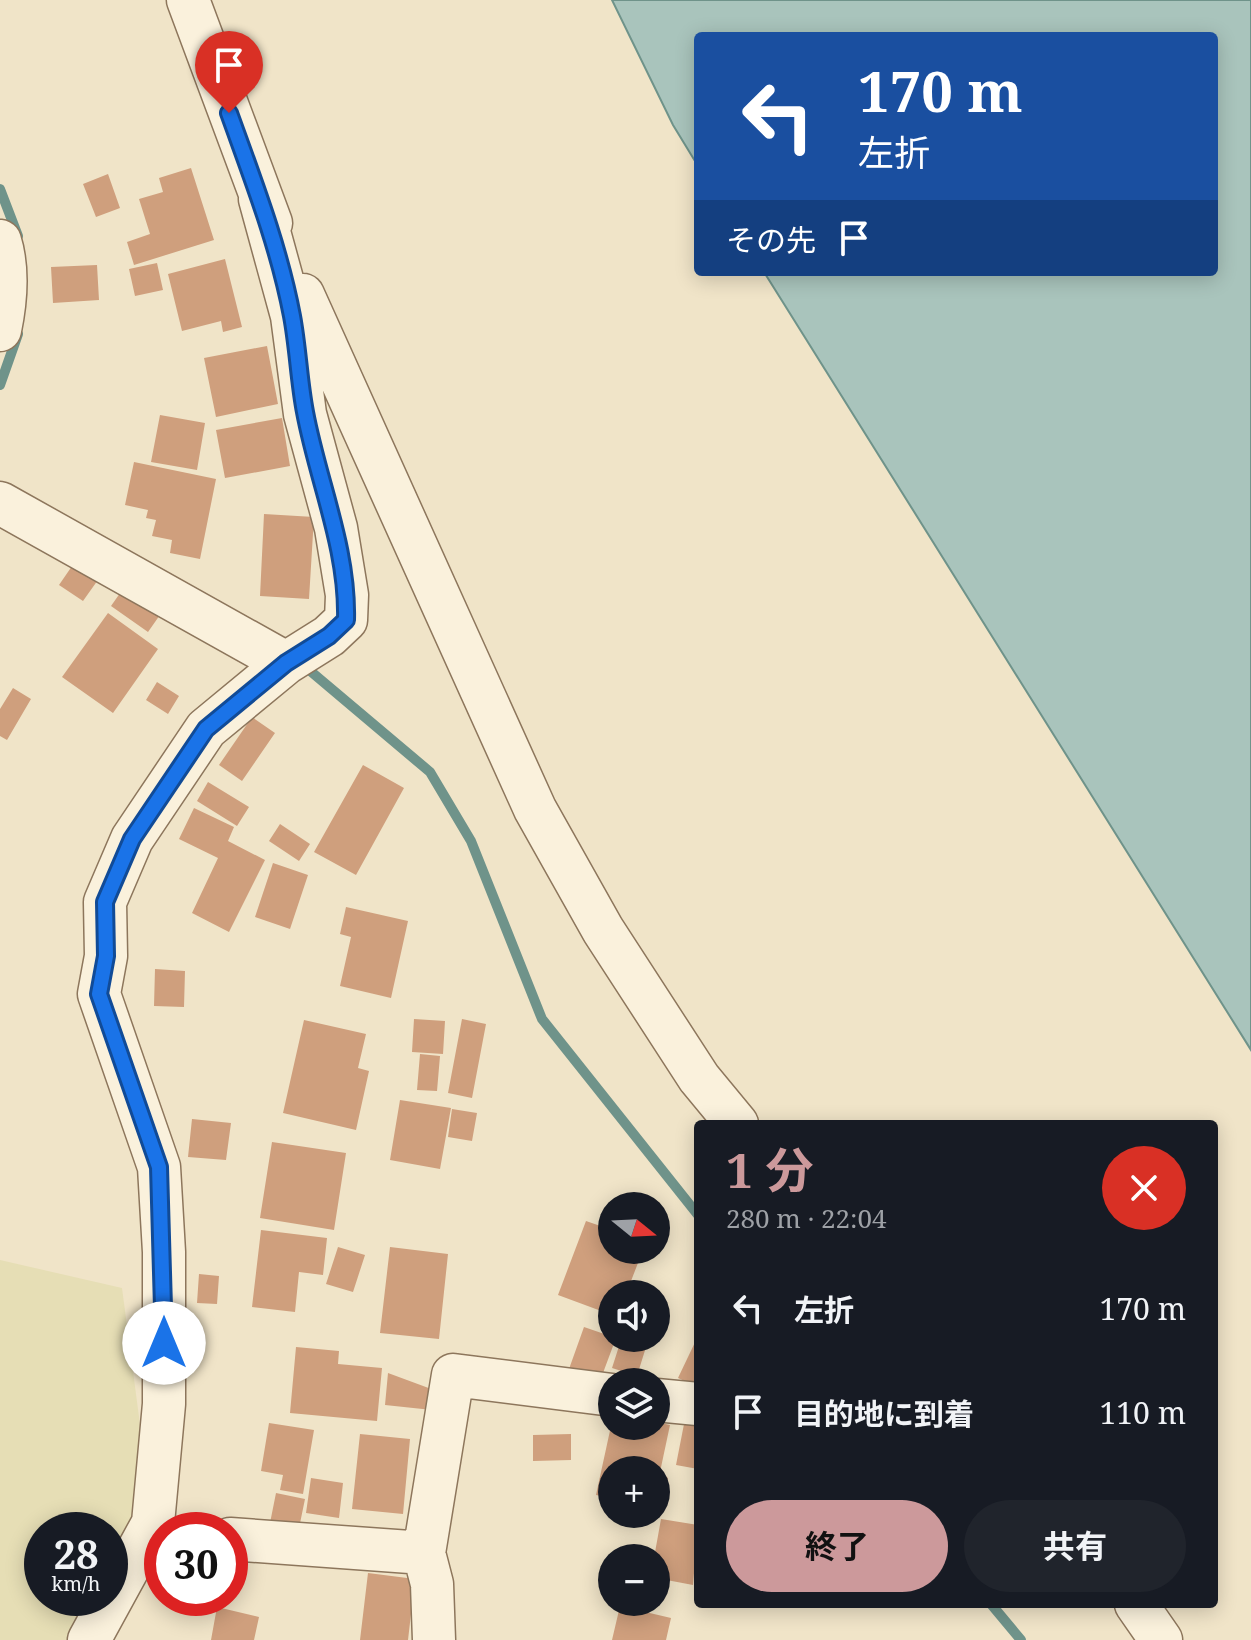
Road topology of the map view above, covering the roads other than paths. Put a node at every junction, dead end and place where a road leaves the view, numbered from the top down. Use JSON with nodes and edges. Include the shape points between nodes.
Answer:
{"nodes":[{"id":1,"x":188,"y":0,"type":"edge"},
{"id":2,"x":260,"y":199,"type":"junction"},
{"id":3,"x":12,"y":254,"type":"edge"},
{"id":4,"x":0,"y":330,"type":"edge"},
{"id":5,"x":0,"y":503,"type":"edge"},
{"id":6,"x":294,"y":657,"type":"junction"},
{"id":7,"x":734,"y":1120,"type":"edge"},
{"id":8,"x":598,"y":1393,"type":"edge"},
{"id":9,"x":670,"y":1401,"type":"edge"},
{"id":10,"x":694,"y":1404,"type":"edge"},
{"id":11,"x":168,"y":1512,"type":"edge"},
{"id":12,"x":248,"y":1540,"type":"edge"},
{"id":13,"x":424,"y":1553,"type":"junction"},
{"id":14,"x":144,"y":1562,"type":"edge"},
{"id":15,"x":1139,"y":1608,"type":"edge"},
{"id":16,"x":89,"y":1640,"type":"edge"},
{"id":17,"x":434,"y":1640,"type":"edge"},
{"id":18,"x":1161,"y":1640,"type":"edge"}],
"edges":[{"from":1,"to":2,"type":"street"},
{"from":2,"to":6,"type":"street","via":[[292,316],[305,414],[336,528],[347,595],[346,620]]},
{"from":2,"to":7,"type":"street","via":[[535,809],[628,968],[699,1078]]},
{"from":3,"to":4,"type":"street"},
{"from":5,"to":6,"type":"street","via":[[73,526]]},
{"from":6,"to":11,"type":"street","via":[[206,729],[132,839],[105,902],[106,956],[99,994],[159,1167]]},
{"from":8,"to":13,"type":"street","via":[[453,1375]]},
{"from":9,"to":10,"type":"street"},
{"from":12,"to":13,"type":"street"},
{"from":13,"to":17,"type":"street","via":[[432,1584]]},
{"from":14,"to":16,"type":"street"},
{"from":15,"to":18,"type":"street"}]}
